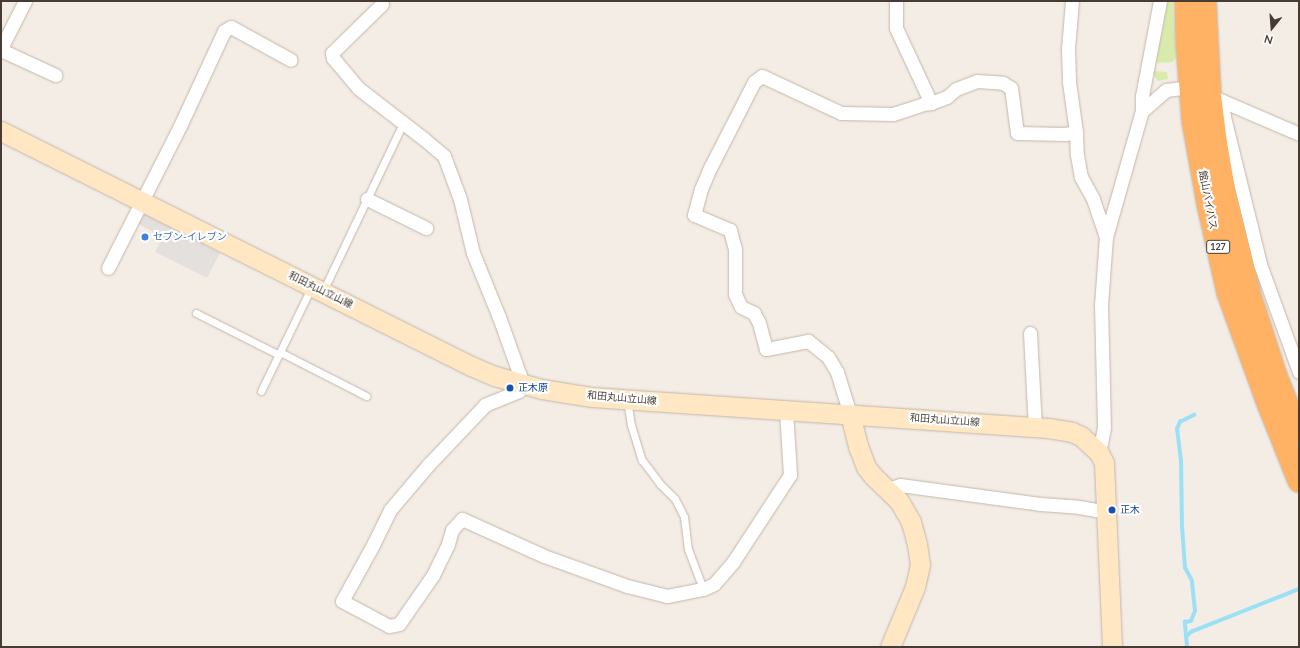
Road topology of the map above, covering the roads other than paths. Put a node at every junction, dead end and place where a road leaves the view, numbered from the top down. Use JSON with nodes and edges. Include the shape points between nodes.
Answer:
{"nodes":[{"id":1,"x":25,"y":1,"type":"edge"},
{"id":2,"x":896,"y":1,"type":"edge"},
{"id":3,"x":1072,"y":1,"type":"edge"},
{"id":4,"x":1160,"y":1,"type":"edge"},
{"id":5,"x":1186,"y":1,"type":"edge"},
{"id":6,"x":1205,"y":1,"type":"edge"},
{"id":7,"x":382,"y":4,"type":"dead end"},
{"id":8,"x":1,"y":49,"type":"edge"},
{"id":9,"x":291,"y":60,"type":"dead end"},
{"id":10,"x":55,"y":75,"type":"dead end"},
{"id":11,"x":1190,"y":87,"type":"junction"},
{"id":12,"x":1216,"y":99,"type":"junction"},
{"id":13,"x":931,"y":103,"type":"junction"},
{"id":14,"x":1142,"y":111,"type":"junction"},
{"id":15,"x":404,"y":123,"type":"junction"},
{"id":16,"x":1,"y":131,"type":"edge"},
{"id":17,"x":1076,"y":132,"type":"junction"},
{"id":18,"x":1299,"y":134,"type":"edge"},
{"id":19,"x":367,"y":199,"type":"junction"},
{"id":20,"x":142,"y":201,"type":"junction"},
{"id":21,"x":426,"y":228,"type":"dead end"},
{"id":22,"x":1106,"y":237,"type":"junction"},
{"id":23,"x":108,"y":268,"type":"dead end"},
{"id":24,"x":318,"y":289,"type":"junction"},
{"id":25,"x":196,"y":313,"type":"dead end"},
{"id":26,"x":1030,"y":333,"type":"dead end"},
{"id":27,"x":280,"y":354,"type":"junction"},
{"id":28,"x":1299,"y":372,"type":"edge"},
{"id":29,"x":523,"y":384,"type":"junction"},
{"id":30,"x":261,"y":391,"type":"dead end"},
{"id":31,"x":366,"y":396,"type":"dead end"},
{"id":32,"x":627,"y":399,"type":"junction"},
{"id":33,"x":786,"y":410,"type":"junction"},
{"id":34,"x":850,"y":414,"type":"junction"},
{"id":35,"x":1035,"y":427,"type":"junction"},
{"id":36,"x":1299,"y":434,"type":"edge"},
{"id":37,"x":1099,"y":453,"type":"junction"},
{"id":38,"x":1299,"y":482,"type":"edge"},
{"id":39,"x":888,"y":489,"type":"junction"},
{"id":40,"x":1107,"y":512,"type":"junction"},
{"id":41,"x":703,"y":589,"type":"junction"},
{"id":42,"x":890,"y":647,"type":"edge"},
{"id":43,"x":1112,"y":647,"type":"edge"}],
"edges":[{"from":1,"to":8,"type":"street"},
{"from":2,"to":13,"type":"street","via":[[896,28]]},
{"from":3,"to":17,"type":"street","via":[[1068,49],[1069,82]]},
{"from":4,"to":14,"type":"street","via":[[1142,96]]},
{"from":5,"to":11,"type":"highway","name":"館山バイパス","number":"127"},
{"from":6,"to":12,"type":"highway","name":"館山バイパス","number":"127"},
{"from":7,"to":15,"type":"street","via":[[332,53],[333,58],[358,88]]},
{"from":8,"to":10,"type":"street"},
{"from":9,"to":20,"type":"street","via":[[231,27],[224,32]]},
{"from":11,"to":12,"type":"street"},
{"from":11,"to":14,"type":"street","via":[[1166,90]]},
{"from":11,"to":38,"type":"highway","name":"館山バイパス","number":"127","via":[[1208,204],[1228,294]]},
{"from":12,"to":18,"type":"street"},
{"from":12,"to":28,"type":"street","via":[[1224,117],[1260,264]]},
{"from":12,"to":36,"type":"highway","name":"館山バイパス","number":"127","via":[[1220,165],[1239,258],[1263,338]]},
{"from":13,"to":17,"type":"street","via":[[977,81],[1003,83],[1011,88],[1017,133]]},
{"from":13,"to":34,"type":"street","via":[[893,114],[841,113],[762,76],[754,82],[710,168],[694,215],[730,230],[735,250],[735,294],[741,307],[754,313],[766,349],[808,341],[828,357],[837,372]]},
{"from":14,"to":22,"type":"street"},
{"from":15,"to":19,"type":"lane"},
{"from":15,"to":29,"type":"street","via":[[444,156],[460,199],[473,253]]},
{"from":16,"to":20,"type":"main road","name":"和田丸山立山線"},
{"from":17,"to":22,"type":"street","via":[[1081,177],[1093,200]]},
{"from":19,"to":21,"type":"street"},
{"from":19,"to":24,"type":"lane"},
{"from":20,"to":23,"type":"street"},
{"from":20,"to":24,"type":"main road","name":"和田丸山立山線"},
{"from":22,"to":37,"type":"street","via":[[1101,305],[1104,426]]},
{"from":24,"to":27,"type":"lane"},
{"from":24,"to":29,"type":"main road","name":"和田丸山立山線","via":[[471,366]]},
{"from":25,"to":27,"type":"lane"},
{"from":26,"to":35,"type":"street"},
{"from":27,"to":30,"type":"lane"},
{"from":27,"to":31,"type":"lane"},
{"from":29,"to":32,"type":"main road","name":"和田丸山立山線","via":[[562,392]]},
{"from":29,"to":41,"type":"street","via":[[519,391],[485,405],[428,465],[390,510],[342,601],[389,626],[399,624],[432,575],[448,544],[452,530],[462,519],[544,556],[627,586],[667,596]]},
{"from":32,"to":33,"type":"main road","name":"和田丸山立山線"},
{"from":32,"to":41,"type":"lane","via":[[631,425],[642,460],[675,499],[684,517],[688,549]]},
{"from":33,"to":34,"type":"main road","name":"和田丸山立山線"},
{"from":33,"to":41,"type":"street","via":[[790,475],[733,562],[714,584]]},
{"from":34,"to":35,"type":"main road","name":"和田丸山立山線"},
{"from":34,"to":39,"type":"main road","via":[[866,467]]},
{"from":35,"to":37,"type":"main road","name":"和田丸山立山線","via":[[1060,428],[1072,432],[1081,436]]},
{"from":37,"to":40,"type":"main road","name":"和田丸山立山線","via":[[1104,463]]},
{"from":39,"to":40,"type":"street","via":[[900,485]]},
{"from":39,"to":42,"type":"main road","via":[[899,501],[911,522],[920,565],[915,587]]},
{"from":40,"to":43,"type":"main road","name":"和田丸山立山線"}]}
